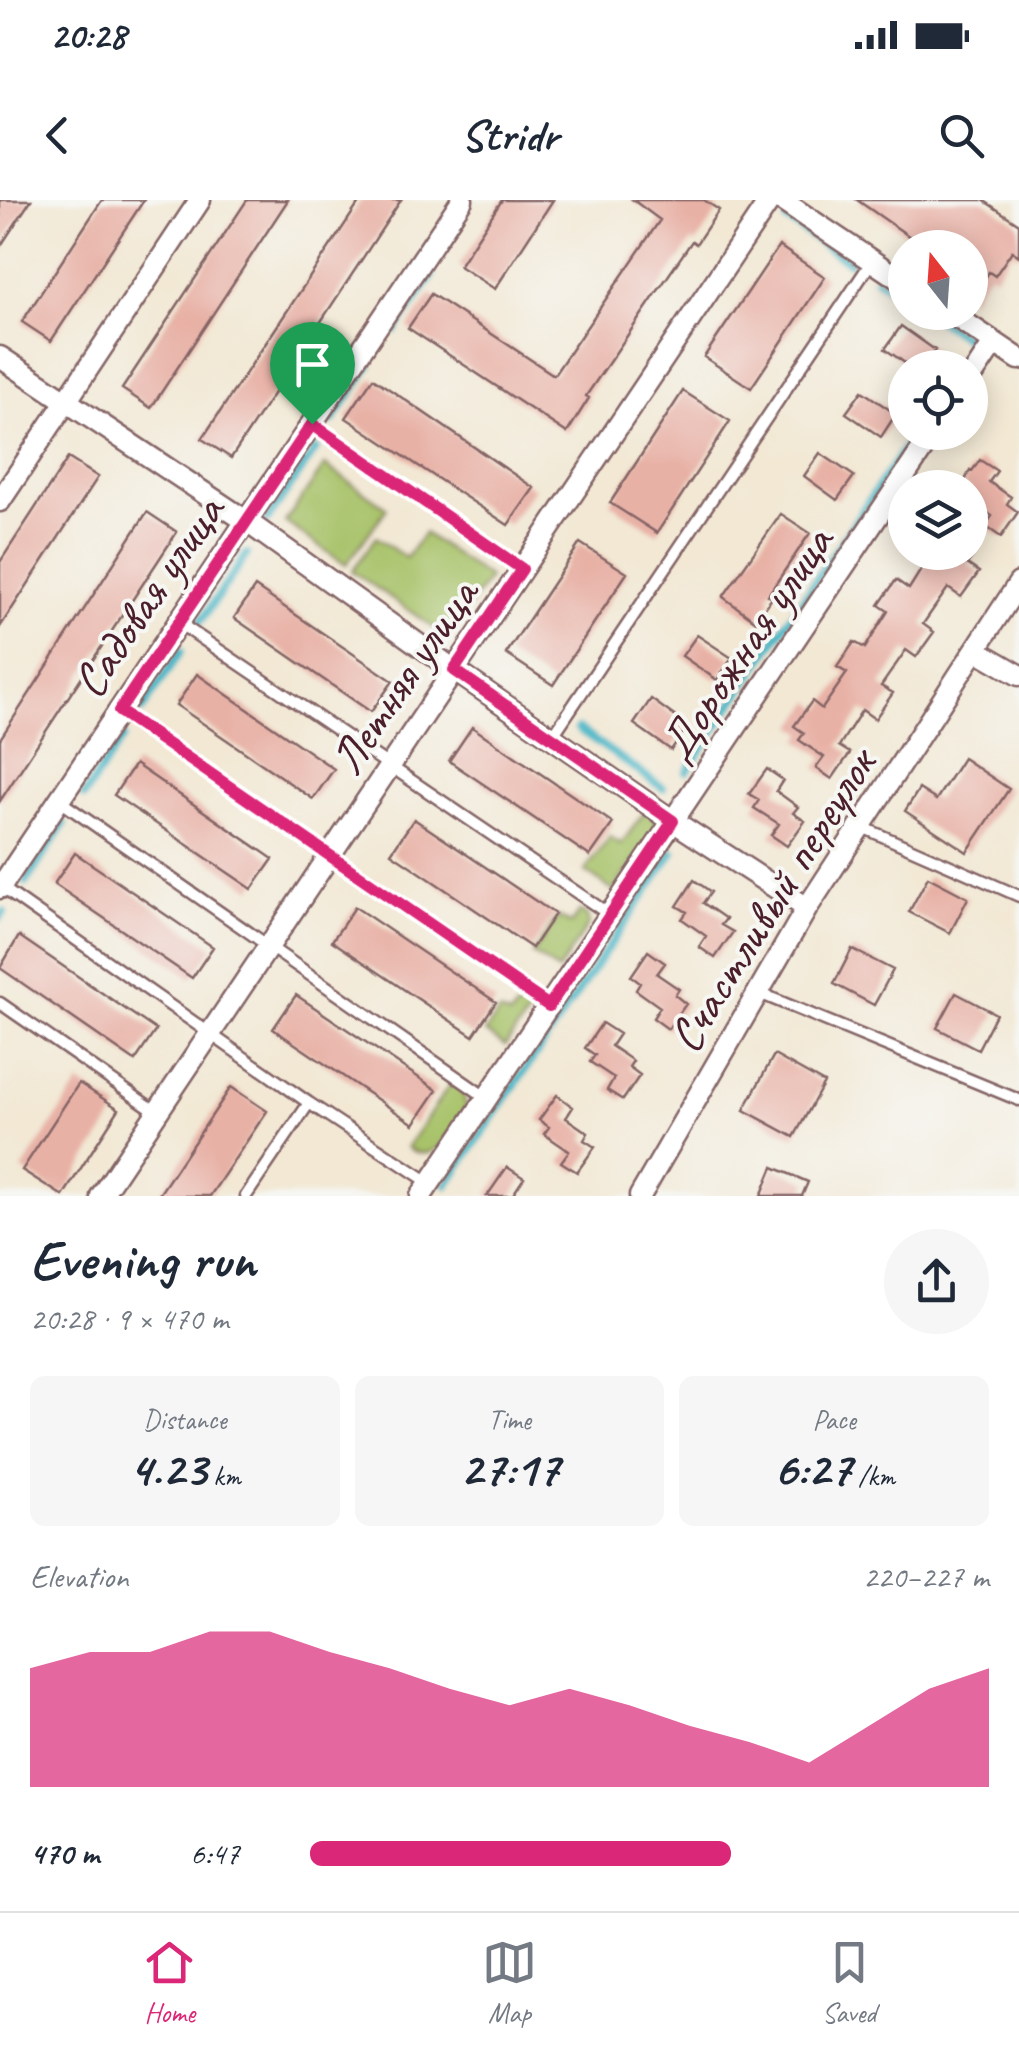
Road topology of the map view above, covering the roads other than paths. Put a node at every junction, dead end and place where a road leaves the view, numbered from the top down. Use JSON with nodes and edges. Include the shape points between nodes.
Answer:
{"nodes":[{"id":1,"x":200,"y":200,"type":"edge"},
{"id":2,"x":462,"y":200,"type":"edge"},
{"id":3,"x":770,"y":200,"type":"edge"},
{"id":4,"x":781,"y":200,"type":"edge"},
{"id":5,"x":872,"y":261,"type":"junction"},
{"id":6,"x":888,"y":272,"type":"edge"},
{"id":7,"x":975,"y":330,"type":"edge"},
{"id":8,"x":994,"y":343,"type":"junction"},
{"id":9,"x":988,"y":352,"type":"edge"},
{"id":10,"x":0,"y":357,"type":"edge"},
{"id":11,"x":1019,"y":359,"type":"edge"},
{"id":12,"x":67,"y":402,"type":"junction"},
{"id":13,"x":312,"y":424,"type":"junction"},
{"id":14,"x":922,"y":450,"type":"edge"},
{"id":15,"x":0,"y":501,"type":"edge"},
{"id":16,"x":246,"y":521,"type":"junction"},
{"id":17,"x":522,"y":569,"type":"junction"},
{"id":18,"x":1019,"y":584,"type":"edge"},
{"id":19,"x":178,"y":623,"type":"junction"},
{"id":20,"x":976,"y":650,"type":"junction"},
{"id":21,"x":454,"y":670,"type":"junction"},
{"id":22,"x":1019,"y":675,"type":"edge"},
{"id":23,"x":119,"y":711,"type":"junction"},
{"id":24,"x":552,"y":738,"type":"junction"},
{"id":25,"x":389,"y":768,"type":"junction"},
{"id":26,"x":59,"y":800,"type":"junction"},
{"id":27,"x":673,"y":821,"type":"junction"},
{"id":28,"x":862,"y":827,"type":"junction"},
{"id":29,"x":329,"y":857,"type":"junction"},
{"id":30,"x":0,"y":888,"type":"edge"},
{"id":31,"x":1019,"y":896,"type":"edge"},
{"id":32,"x":807,"y":908,"type":"junction"},
{"id":33,"x":610,"y":915,"type":"junction"},
{"id":34,"x":270,"y":946,"type":"junction"},
{"id":35,"x":758,"y":992,"type":"junction"},
{"id":36,"x":0,"y":1003,"type":"edge"},
{"id":37,"x":549,"y":1006,"type":"junction"},
{"id":38,"x":210,"y":1033,"type":"junction"},
{"id":39,"x":487,"y":1098,"type":"junction"},
{"id":40,"x":1019,"y":1100,"type":"edge"},
{"id":41,"x":309,"y":1102,"type":"junction"},
{"id":42,"x":157,"y":1112,"type":"junction"},
{"id":43,"x":425,"y":1189,"type":"edge"},
{"id":44,"x":101,"y":1196,"type":"edge"},
{"id":45,"x":246,"y":1196,"type":"edge"},
{"id":46,"x":640,"y":1196,"type":"edge"}],
"edges":[{"from":1,"to":12,"type":"street"},
{"from":2,"to":13,"type":"street","name":"Садовая улица"},
{"from":3,"to":17,"type":"street","name":"Летняя улица"},
{"from":4,"to":5,"type":"street"},
{"from":5,"to":6,"type":"street"},
{"from":5,"to":24,"type":"lane"},
{"from":7,"to":8,"type":"street"},
{"from":8,"to":9,"type":"street"},
{"from":8,"to":11,"type":"street"},
{"from":10,"to":12,"type":"street"},
{"from":12,"to":15,"type":"street"},
{"from":12,"to":16,"type":"street"},
{"from":13,"to":16,"type":"street","name":"Садовая улица"},
{"from":13,"to":17,"type":"lane"},
{"from":14,"to":27,"type":"street","name":"Дорожная улица"},
{"from":16,"to":19,"type":"street","name":"Садовая улица"},
{"from":16,"to":21,"type":"street"},
{"from":17,"to":21,"type":"street","name":"Летняя улица"},
{"from":18,"to":20,"type":"street","name":"Счастливый переулок"},
{"from":19,"to":23,"type":"street","name":"Садовая улица"},
{"from":19,"to":25,"type":"lane"},
{"from":20,"to":22,"type":"street"},
{"from":20,"to":28,"type":"street","name":"Счастливый переулок"},
{"from":21,"to":24,"type":"street"},
{"from":21,"to":25,"type":"street","name":"Летняя улица"},
{"from":23,"to":26,"type":"street","name":"Садовая улица"},
{"from":23,"to":29,"type":"lane"},
{"from":24,"to":27,"type":"street"},
{"from":25,"to":29,"type":"street","name":"Летняя улица"},
{"from":25,"to":33,"type":"lane"},
{"from":26,"to":30,"type":"street","name":"Садовая улица"},
{"from":26,"to":34,"type":"lane"},
{"from":27,"to":32,"type":"street"},
{"from":27,"to":33,"type":"street","name":"Дорожная улица"},
{"from":28,"to":31,"type":"lane"},
{"from":28,"to":32,"type":"street","name":"Счастливый переулок"},
{"from":29,"to":34,"type":"street","name":"Летняя улица"},
{"from":29,"to":37,"type":"lane"},
{"from":30,"to":38,"type":"lane"},
{"from":32,"to":35,"type":"street","name":"Счастливый переулок"},
{"from":33,"to":37,"type":"street","name":"Дорожная улица"},
{"from":34,"to":38,"type":"street","name":"Летняя улица"},
{"from":34,"to":39,"type":"lane"},
{"from":35,"to":40,"type":"lane"},
{"from":35,"to":46,"type":"street","name":"Счастливый переулок"},
{"from":36,"to":42,"type":"lane"},
{"from":37,"to":39,"type":"street","name":"Дорожная улица"},
{"from":38,"to":41,"type":"lane"},
{"from":38,"to":42,"type":"street","name":"Летняя улица"},
{"from":39,"to":43,"type":"street","name":"Дорожная улица"},
{"from":41,"to":43,"type":"lane"},
{"from":41,"to":45,"type":"lane"},
{"from":42,"to":44,"type":"street","name":"Летняя улица"}]}
